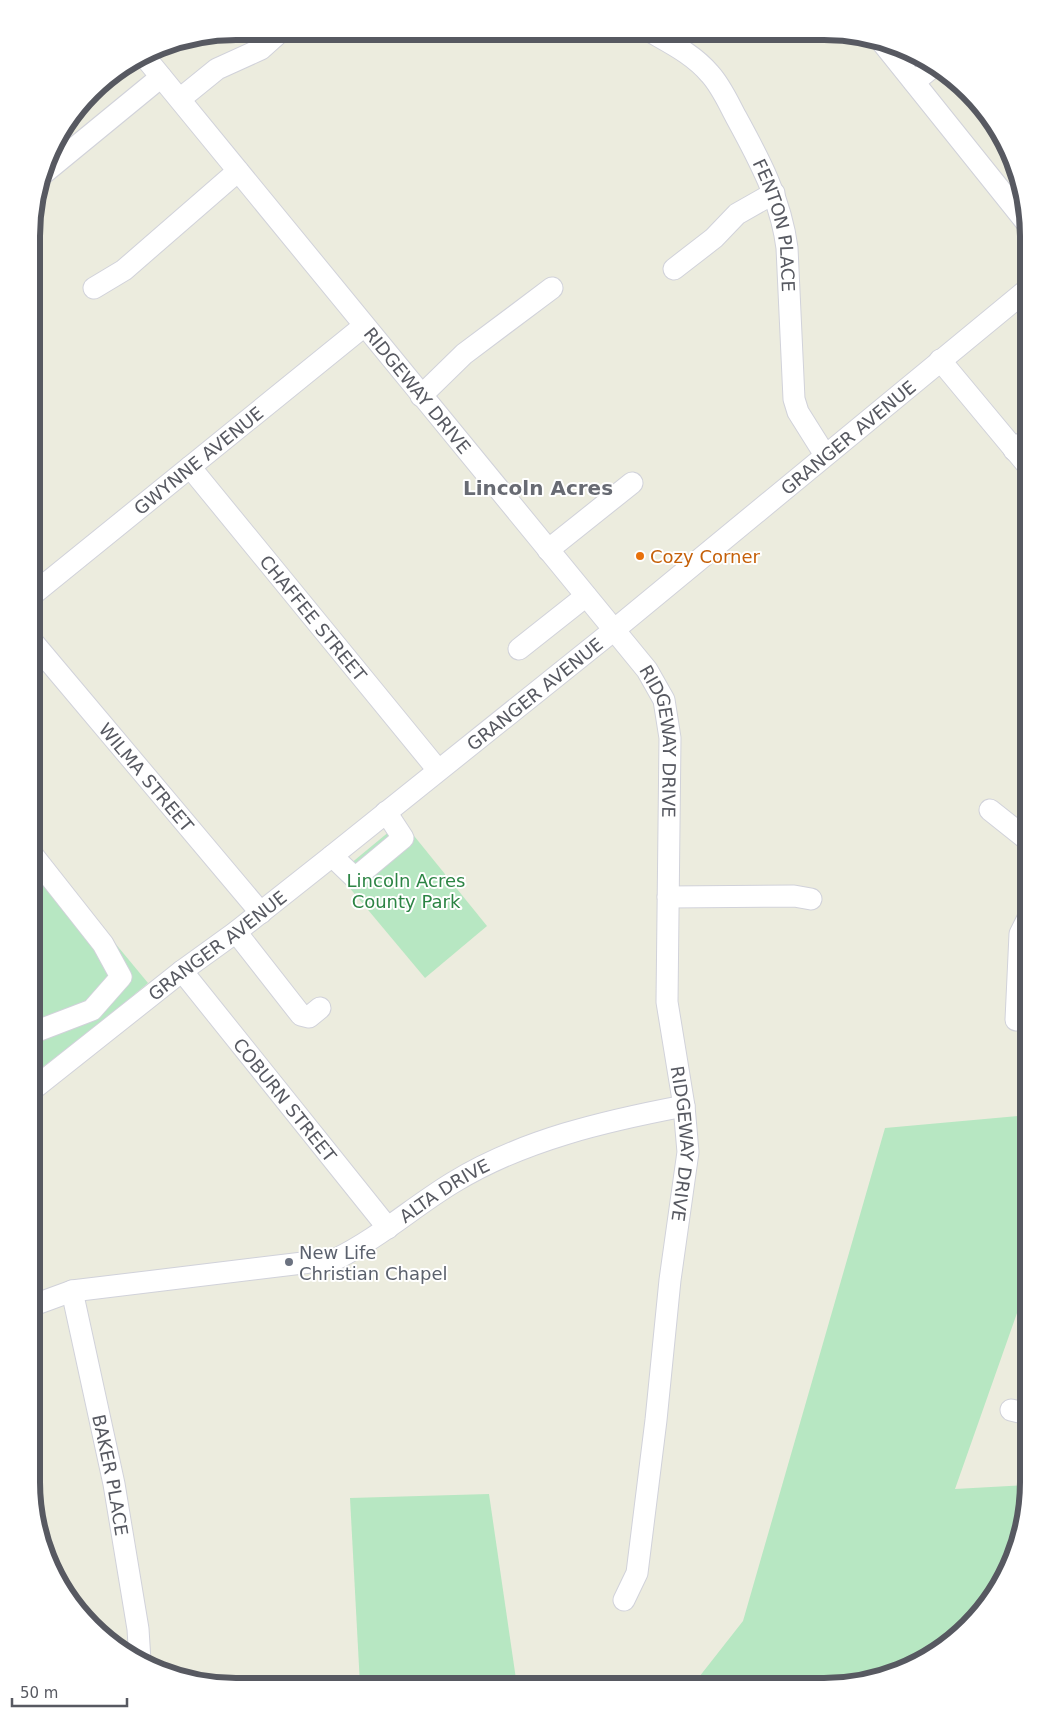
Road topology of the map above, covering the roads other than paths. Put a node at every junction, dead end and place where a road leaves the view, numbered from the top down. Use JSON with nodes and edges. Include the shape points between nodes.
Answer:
{"nodes":[{"id":1,"x":271,"y":40,"type":"edge"},
{"id":2,"x":665,"y":40,"type":"edge"},
{"id":3,"x":889,"y":51,"type":"edge"},
{"id":4,"x":148,"y":61,"type":"edge"},
{"id":5,"x":928,"y":70,"type":"edge"},
{"id":6,"x":161,"y":77,"type":"junction"},
{"id":7,"x":914,"y":82,"type":"junction"},
{"id":8,"x":180,"y":99,"type":"junction"},
{"id":9,"x":53,"y":166,"type":"edge"},
{"id":10,"x":238,"y":171,"type":"junction"},
{"id":11,"x":774,"y":193,"type":"junction"},
{"id":12,"x":1018,"y":212,"type":"edge"},
{"id":13,"x":674,"y":268,"type":"dead end"},
{"id":14,"x":94,"y":288,"type":"dead end"},
{"id":15,"x":552,"y":288,"type":"dead end"},
{"id":16,"x":1020,"y":295,"type":"edge"},
{"id":17,"x":364,"y":326,"type":"junction"},
{"id":18,"x":940,"y":360,"type":"junction"},
{"id":19,"x":421,"y":396,"type":"junction"},
{"id":20,"x":1020,"y":443,"type":"edge"},
{"id":21,"x":825,"y":455,"type":"junction"},
{"id":22,"x":190,"y":467,"type":"junction"},
{"id":23,"x":632,"y":483,"type":"dead end"},
{"id":24,"x":548,"y":550,"type":"junction"},
{"id":25,"x":40,"y":589,"type":"edge"},
{"id":26,"x":586,"y":596,"type":"junction"},
{"id":27,"x":614,"y":630,"type":"junction"},
{"id":28,"x":519,"y":649,"type":"dead end"},
{"id":29,"x":40,"y":651,"type":"edge"},
{"id":30,"x":438,"y":770,"type":"junction"},
{"id":31,"x":990,"y":810,"type":"dead end"},
{"id":32,"x":386,"y":812,"type":"junction"},
{"id":33,"x":1020,"y":834,"type":"edge"},
{"id":34,"x":332,"y":856,"type":"junction"},
{"id":35,"x":40,"y":864,"type":"edge"},
{"id":36,"x":668,"y":897,"type":"junction"},
{"id":37,"x":811,"y":899,"type":"dead end"},
{"id":38,"x":260,"y":914,"type":"junction"},
{"id":39,"x":236,"y":932,"type":"junction"},
{"id":40,"x":1020,"y":934,"type":"edge"},
{"id":41,"x":182,"y":971,"type":"junction"},
{"id":42,"x":320,"y":1008,"type":"dead end"},
{"id":43,"x":1016,"y":1020,"type":"dead end"},
{"id":44,"x":40,"y":1030,"type":"edge"},
{"id":45,"x":40,"y":1084,"type":"edge"},
{"id":46,"x":684,"y":1106,"type":"junction"},
{"id":47,"x":388,"y":1228,"type":"junction"},
{"id":48,"x":72,"y":1291,"type":"junction"},
{"id":49,"x":40,"y":1303,"type":"edge"},
{"id":50,"x":624,"y":1600,"type":"dead end"},
{"id":51,"x":139,"y":1653,"type":"edge"}],
"edges":[{"from":1,"to":8,"type":"street","via":[[261,49],[217,69]]},
{"from":2,"to":11,"type":"street","name":"FENTON PLACE","via":[[684,51],[710,74]]},
{"from":3,"to":7,"type":"street"},
{"from":4,"to":6,"type":"street","name":"RIDGEWAY DRIVE"},
{"from":5,"to":7,"type":"street"},
{"from":6,"to":8,"type":"street","name":"RIDGEWAY DRIVE"},
{"from":6,"to":9,"type":"street"},
{"from":7,"to":12,"type":"street"},
{"from":8,"to":10,"type":"street","name":"RIDGEWAY DRIVE"},
{"from":10,"to":14,"type":"street","via":[[124,270]]},
{"from":10,"to":17,"type":"street","name":"RIDGEWAY DRIVE"},
{"from":11,"to":13,"type":"street","via":[[737,214],[714,238]]},
{"from":11,"to":21,"type":"street","name":"FENTON PLACE","via":[[785,227],[794,400]]},
{"from":15,"to":19,"type":"street","via":[[471,348]]},
{"from":16,"to":18,"type":"street","name":"GRANGER AVENUE"},
{"from":17,"to":19,"type":"street","name":"RIDGEWAY DRIVE"},
{"from":17,"to":22,"type":"street","name":"GWYNNE AVENUE"},
{"from":18,"to":20,"type":"street"},
{"from":18,"to":21,"type":"street","name":"GRANGER AVENUE"},
{"from":19,"to":24,"type":"street","name":"RIDGEWAY DRIVE"},
{"from":21,"to":27,"type":"street","name":"GRANGER AVENUE"},
{"from":22,"to":25,"type":"street","name":"GWYNNE AVENUE"},
{"from":22,"to":30,"type":"street","name":"CHAFFEE STREET"},
{"from":23,"to":24,"type":"street"},
{"from":24,"to":26,"type":"street","name":"RIDGEWAY DRIVE"},
{"from":26,"to":27,"type":"street","name":"RIDGEWAY DRIVE"},
{"from":26,"to":28,"type":"street"},
{"from":27,"to":30,"type":"street","name":"GRANGER AVENUE"},
{"from":27,"to":36,"type":"street","name":"RIDGEWAY DRIVE","via":[[647,670],[664,700],[670,738]]},
{"from":29,"to":38,"type":"street","name":"WILMA STREET"},
{"from":30,"to":32,"type":"street","name":"GRANGER AVENUE"},
{"from":31,"to":33,"type":"street"},
{"from":32,"to":34,"type":"street","name":"GRANGER AVENUE"},
{"from":32,"to":34,"type":"street","via":[[403,838],[356,878]]},
{"from":34,"to":38,"type":"street","name":"GRANGER AVENUE"},
{"from":35,"to":44,"type":"street","name":"GRANGER AVENUE","via":[[103,944],[121,976],[92,1010]]},
{"from":36,"to":37,"type":"street","via":[[794,896]]},
{"from":36,"to":46,"type":"street","name":"RIDGEWAY DRIVE","via":[[668,1002]]},
{"from":38,"to":39,"type":"street","name":"GRANGER AVENUE"},
{"from":39,"to":41,"type":"street","name":"GRANGER AVENUE"},
{"from":39,"to":42,"type":"street","via":[[301,1015],[309,1016]]},
{"from":40,"to":43,"type":"street"},
{"from":41,"to":45,"type":"street","name":"GRANGER AVENUE"},
{"from":41,"to":47,"type":"street","name":"COBURN STREET"},
{"from":46,"to":47,"type":"street","name":"ALTA DRIVE","via":[[580,1130],[489,1163],[454,1182]]},
{"from":46,"to":50,"type":"street","name":"RIDGEWAY DRIVE","via":[[688,1152],[669,1289],[656,1420],[637,1573]]},
{"from":47,"to":48,"type":"street","name":"ALTA DRIVE","via":[[336,1259]]},
{"from":48,"to":49,"type":"street","name":"ALTA DRIVE"},
{"from":48,"to":51,"type":"street","name":"BAKER PLACE","via":[[114,1484]]}]}
